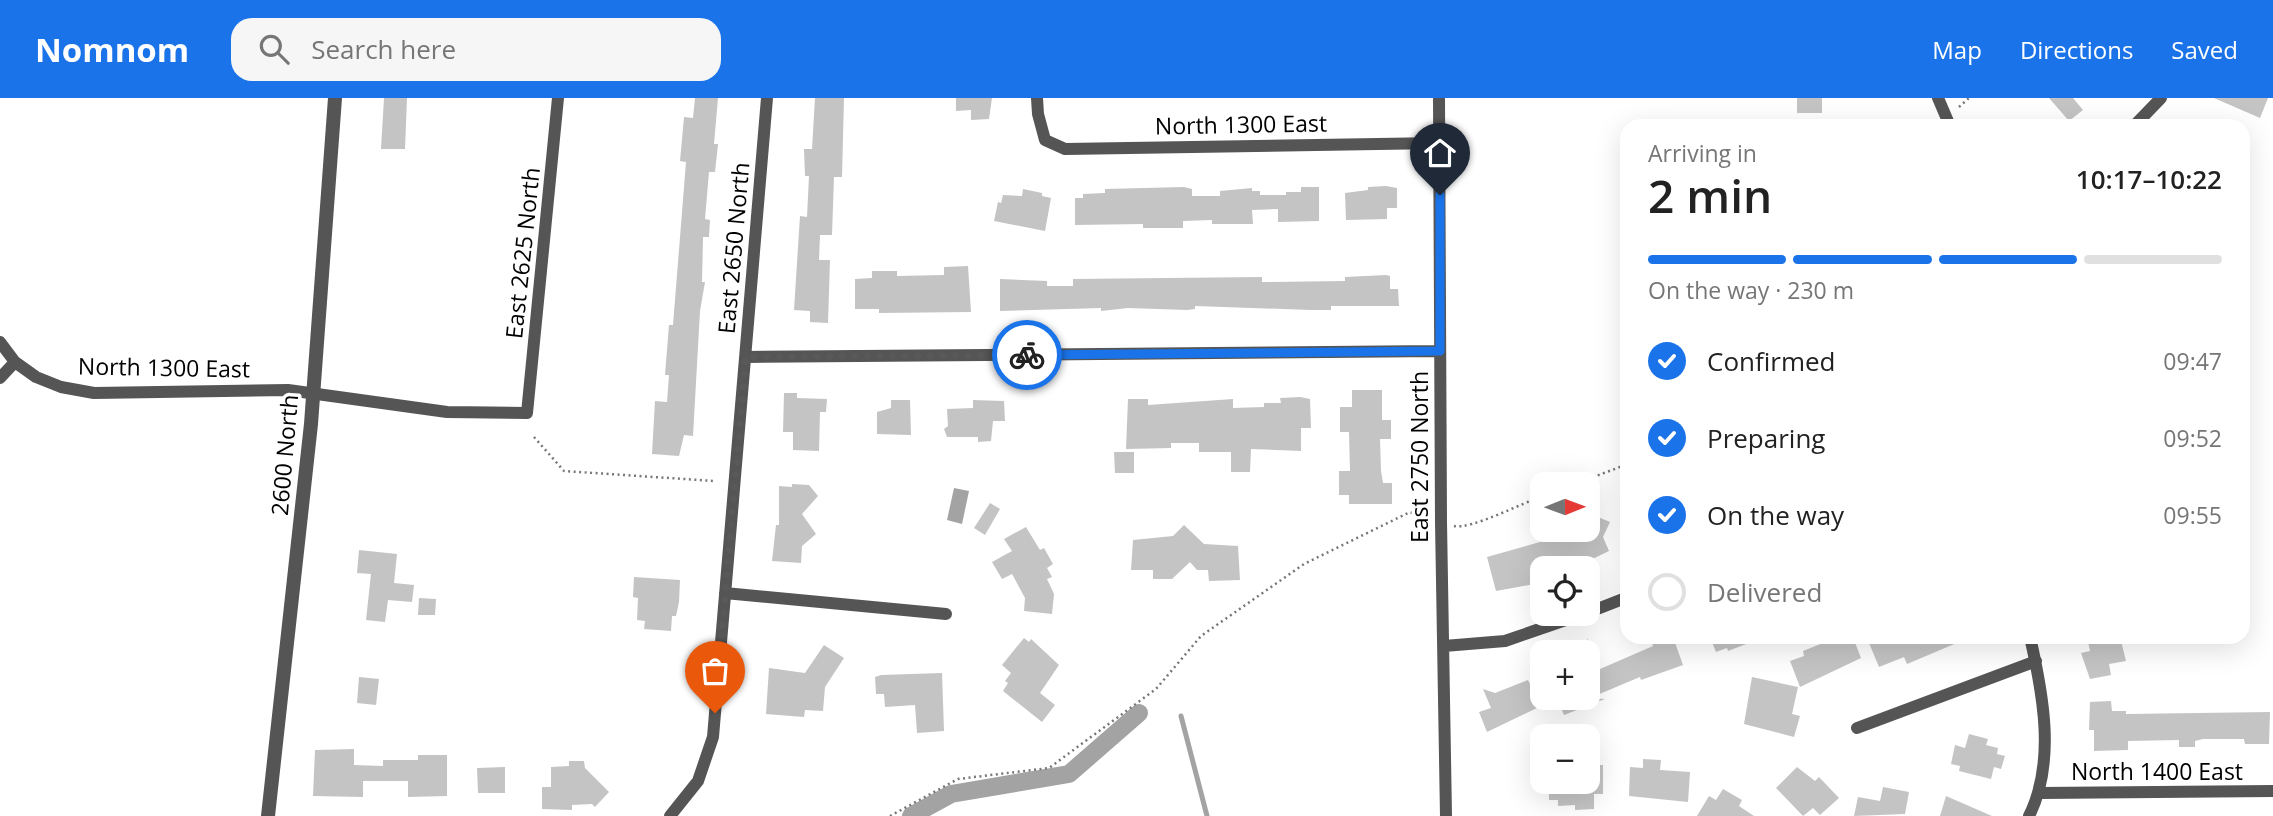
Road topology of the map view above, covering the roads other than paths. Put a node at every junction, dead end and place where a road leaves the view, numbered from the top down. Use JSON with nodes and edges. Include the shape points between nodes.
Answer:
{"nodes":[{"id":1,"x":335,"y":98,"type":"edge"},
{"id":2,"x":558,"y":98,"type":"edge"},
{"id":3,"x":767,"y":98,"type":"edge"},
{"id":4,"x":1037,"y":98,"type":"edge"},
{"id":5,"x":1439,"y":98,"type":"edge"},
{"id":6,"x":1938,"y":98,"type":"edge"},
{"id":7,"x":2161,"y":98,"type":"edge"},
{"id":8,"x":1947,"y":119,"type":"edge"},
{"id":9,"x":2141,"y":119,"type":"edge"},
{"id":10,"x":1439,"y":143,"type":"junction"},
{"id":11,"x":0,"y":342,"type":"edge"},
{"id":12,"x":1440,"y":351,"type":"junction"},
{"id":13,"x":746,"y":357,"type":"junction"},
{"id":14,"x":15,"y":362,"type":"junction"},
{"id":15,"x":0,"y":378,"type":"edge"},
{"id":16,"x":314,"y":392,"type":"junction"},
{"id":17,"x":527,"y":413,"type":"joint"},
{"id":18,"x":725,"y":593,"type":"junction"},
{"id":19,"x":1620,"y":600,"type":"edge"},
{"id":20,"x":1600,"y":607,"type":"edge"},
{"id":21,"x":946,"y":614,"type":"dead end"},
{"id":22,"x":1548,"y":626,"type":"edge"},
{"id":23,"x":2032,"y":644,"type":"edge"},
{"id":24,"x":1444,"y":646,"type":"junction"},
{"id":25,"x":2036,"y":662,"type":"junction"},
{"id":26,"x":1857,"y":728,"type":"dead end"},
{"id":27,"x":2273,"y":791,"type":"edge"},
{"id":28,"x":2040,"y":793,"type":"junction"},
{"id":29,"x":268,"y":816,"type":"edge"},
{"id":30,"x":670,"y":816,"type":"edge"},
{"id":31,"x":1446,"y":816,"type":"edge"},
{"id":32,"x":2029,"y":816,"type":"edge"}],
"edges":[{"from":1,"to":16,"type":"street","name":"2600 North"},
{"from":2,"to":17,"type":"street","name":"East 2625 North"},
{"from":3,"to":13,"type":"street","name":"East 2650 North"},
{"from":4,"to":10,"type":"street","name":"North 1300 East","via":[[1045,140],[1065,149]]},
{"from":5,"to":10,"type":"street","name":"East 2750 North"},
{"from":6,"to":8,"type":"street"},
{"from":7,"to":9,"type":"street"},
{"from":10,"to":12,"type":"street","name":"East 2750 North"},
{"from":11,"to":14,"type":"street"},
{"from":12,"to":13,"type":"street"},
{"from":12,"to":24,"type":"street","name":"East 2750 North"},
{"from":13,"to":18,"type":"street","name":"East 2650 North"},
{"from":14,"to":15,"type":"street"},
{"from":14,"to":16,"type":"street","name":"North 1300 East","via":[[61,387],[94,393]]},
{"from":16,"to":17,"type":"street","name":"North 1300 East","via":[[447,412]]},
{"from":16,"to":29,"type":"street","name":"2600 North"},
{"from":18,"to":21,"type":"street"},
{"from":18,"to":30,"type":"street","name":"East 2650 North","via":[[713,737],[698,780]]},
{"from":19,"to":20,"type":"street"},
{"from":22,"to":24,"type":"street","via":[[1505,641]]},
{"from":23,"to":25,"type":"street"},
{"from":24,"to":31,"type":"street","name":"East 2750 North"},
{"from":25,"to":26,"type":"street"},
{"from":25,"to":28,"type":"street","via":[[2043,701]]},
{"from":27,"to":28,"type":"street","name":"North 1400 East"},
{"from":28,"to":32,"type":"street"}]}
